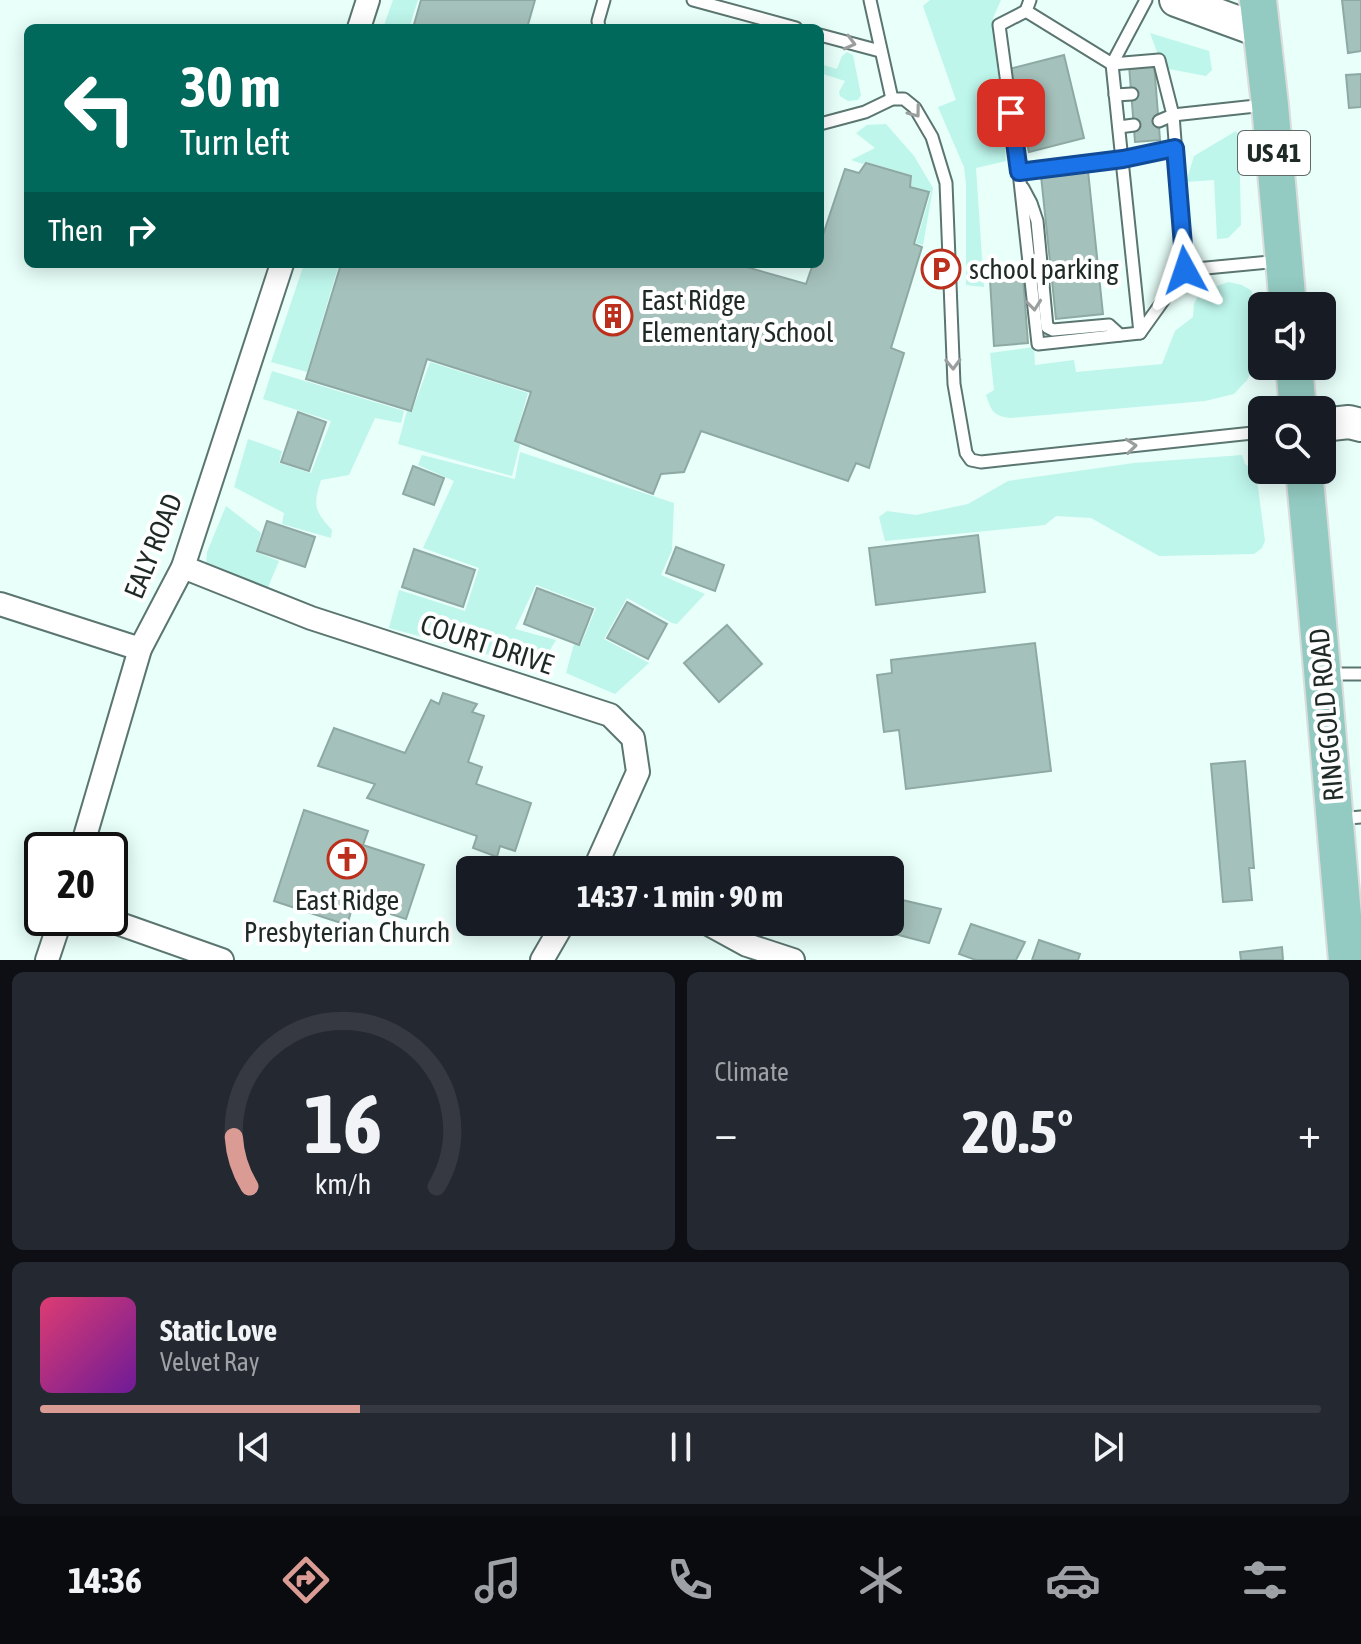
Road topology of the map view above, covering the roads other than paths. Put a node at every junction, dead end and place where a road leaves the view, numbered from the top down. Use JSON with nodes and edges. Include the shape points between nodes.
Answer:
{"nodes":[{"id":1,"x":368,"y":0,"type":"edge"},
{"id":2,"x":604,"y":0,"type":"edge"},
{"id":3,"x":693,"y":0,"type":"edge"},
{"id":4,"x":870,"y":0,"type":"edge"},
{"id":5,"x":1146,"y":0,"type":"edge"},
{"id":6,"x":1176,"y":0,"type":"edge"},
{"id":7,"x":1028,"y":6,"type":"edge"},
{"id":8,"x":1259,"y":15,"type":"edge"},
{"id":9,"x":360,"y":24,"type":"edge"},
{"id":10,"x":598,"y":24,"type":"edge"},
{"id":11,"x":781,"y":24,"type":"edge"},
{"id":12,"x":824,"y":36,"type":"edge"},
{"id":13,"x":880,"y":51,"type":"junction"},
{"id":14,"x":1112,"y":64,"type":"junction"},
{"id":15,"x":1132,"y":94,"type":"dead end"},
{"id":16,"x":1115,"y":95,"type":"junction"},
{"id":17,"x":892,"y":99,"type":"junction"},
{"id":18,"x":1270,"y":105,"type":"junction"},
{"id":19,"x":1173,"y":115,"type":"junction"},
{"id":20,"x":1159,"y":121,"type":"dead end"},
{"id":21,"x":824,"y":123,"type":"edge"},
{"id":22,"x":1134,"y":125,"type":"dead end"},
{"id":23,"x":1119,"y":127,"type":"junction"},
{"id":24,"x":1175,"y":148,"type":"junction"},
{"id":25,"x":1123,"y":159,"type":"junction"},
{"id":26,"x":1020,"y":178,"type":"junction"},
{"id":27,"x":1283,"y":260,"type":"junction"},
{"id":28,"x":281,"y":268,"type":"edge"},
{"id":29,"x":1185,"y":270,"type":"junction"},
{"id":30,"x":1286,"y":292,"type":"edge"},
{"id":31,"x":1140,"y":333,"type":"junction"},
{"id":32,"x":1120,"y":335,"type":"junction"},
{"id":33,"x":1336,"y":423,"type":"edge"},
{"id":34,"x":1361,"y":425,"type":"edge"},
{"id":35,"x":1248,"y":434,"type":"edge"},
{"id":36,"x":1305,"y":484,"type":"edge"},
{"id":37,"x":183,"y":567,"type":"junction"},
{"id":38,"x":0,"y":604,"type":"edge"},
{"id":39,"x":140,"y":649,"type":"junction"},
{"id":40,"x":1323,"y":673,"type":"junction"},
{"id":41,"x":1361,"y":674,"type":"edge"},
{"id":42,"x":1348,"y":818,"type":"edge"},
{"id":43,"x":86,"y":832,"type":"edge"},
{"id":44,"x":605,"y":856,"type":"edge"},
{"id":45,"x":128,"y":927,"type":"edge"},
{"id":46,"x":55,"y":936,"type":"edge"},
{"id":47,"x":556,"y":936,"type":"edge"},
{"id":48,"x":731,"y":936,"type":"edge"},
{"id":49,"x":47,"y":960,"type":"edge"},
{"id":50,"x":222,"y":960,"type":"edge"},
{"id":51,"x":542,"y":960,"type":"edge"},
{"id":52,"x":793,"y":960,"type":"edge"},
{"id":53,"x":1347,"y":960,"type":"edge"}],
"edges":[{"from":1,"to":9,"type":"street"},
{"from":2,"to":10,"type":"lane"},
{"from":3,"to":11,"type":"lane"},
{"from":4,"to":13,"type":"lane"},
{"from":5,"to":14,"type":"lane"},
{"from":6,"to":8,"type":"street"},
{"from":7,"to":14,"type":"lane"},
{"from":7,"to":26,"type":"lane","via":[[999,25]]},
{"from":8,"to":18,"type":"main road","number":"US 41"},
{"from":12,"to":13,"type":"lane","one_way":true},
{"from":13,"to":17,"type":"lane"},
{"from":14,"to":16,"type":"lane"},
{"from":14,"to":19,"type":"lane","via":[[1159,60],[1162,90]]},
{"from":15,"to":16,"type":"lane"},
{"from":16,"to":23,"type":"lane"},
{"from":17,"to":21,"type":"lane"},
{"from":17,"to":35,"type":"lane","one_way":true,"via":[[904,99],[915,108],[932,137],[946,183],[954,384],[971,460]]},
{"from":18,"to":19,"type":"lane"},
{"from":18,"to":27,"type":"main road","number":"US 41"},
{"from":19,"to":20,"type":"lane"},
{"from":19,"to":24,"type":"lane"},
{"from":22,"to":23,"type":"lane"},
{"from":23,"to":25,"type":"lane"},
{"from":24,"to":25,"type":"lane"},
{"from":24,"to":29,"type":"lane"},
{"from":25,"to":26,"type":"lane"},
{"from":25,"to":31,"type":"lane"},
{"from":26,"to":32,"type":"lane","via":[[1037,221],[1047,327],[1109,325]]},
{"from":26,"to":32,"type":"lane","one_way":true,"via":[[1038,344]]},
{"from":27,"to":29,"type":"lane"},
{"from":27,"to":30,"type":"main road","number":"US 41"},
{"from":28,"to":37,"type":"street","name":"EALY ROAD"},
{"from":29,"to":31,"type":"lane"},
{"from":31,"to":32,"type":"lane"},
{"from":33,"to":34,"type":"street"},
{"from":36,"to":40,"type":"main road","name":"RINGGOLD ROAD"},
{"from":37,"to":39,"type":"street","name":"EALY ROAD"},
{"from":37,"to":44,"type":"street","name":"COURT DRIVE","via":[[311,618],[610,715],[633,738],[638,772]]},
{"from":38,"to":39,"type":"street"},
{"from":39,"to":43,"type":"street","name":"EALY ROAD"},
{"from":40,"to":41,"type":"lane"},
{"from":40,"to":42,"type":"main road","name":"RINGGOLD ROAD"},
{"from":42,"to":53,"type":"main road","name":"RINGGOLD ROAD"},
{"from":45,"to":50,"type":"street"},
{"from":46,"to":49,"type":"street"},
{"from":47,"to":51,"type":"street"},
{"from":48,"to":52,"type":"street"}]}
